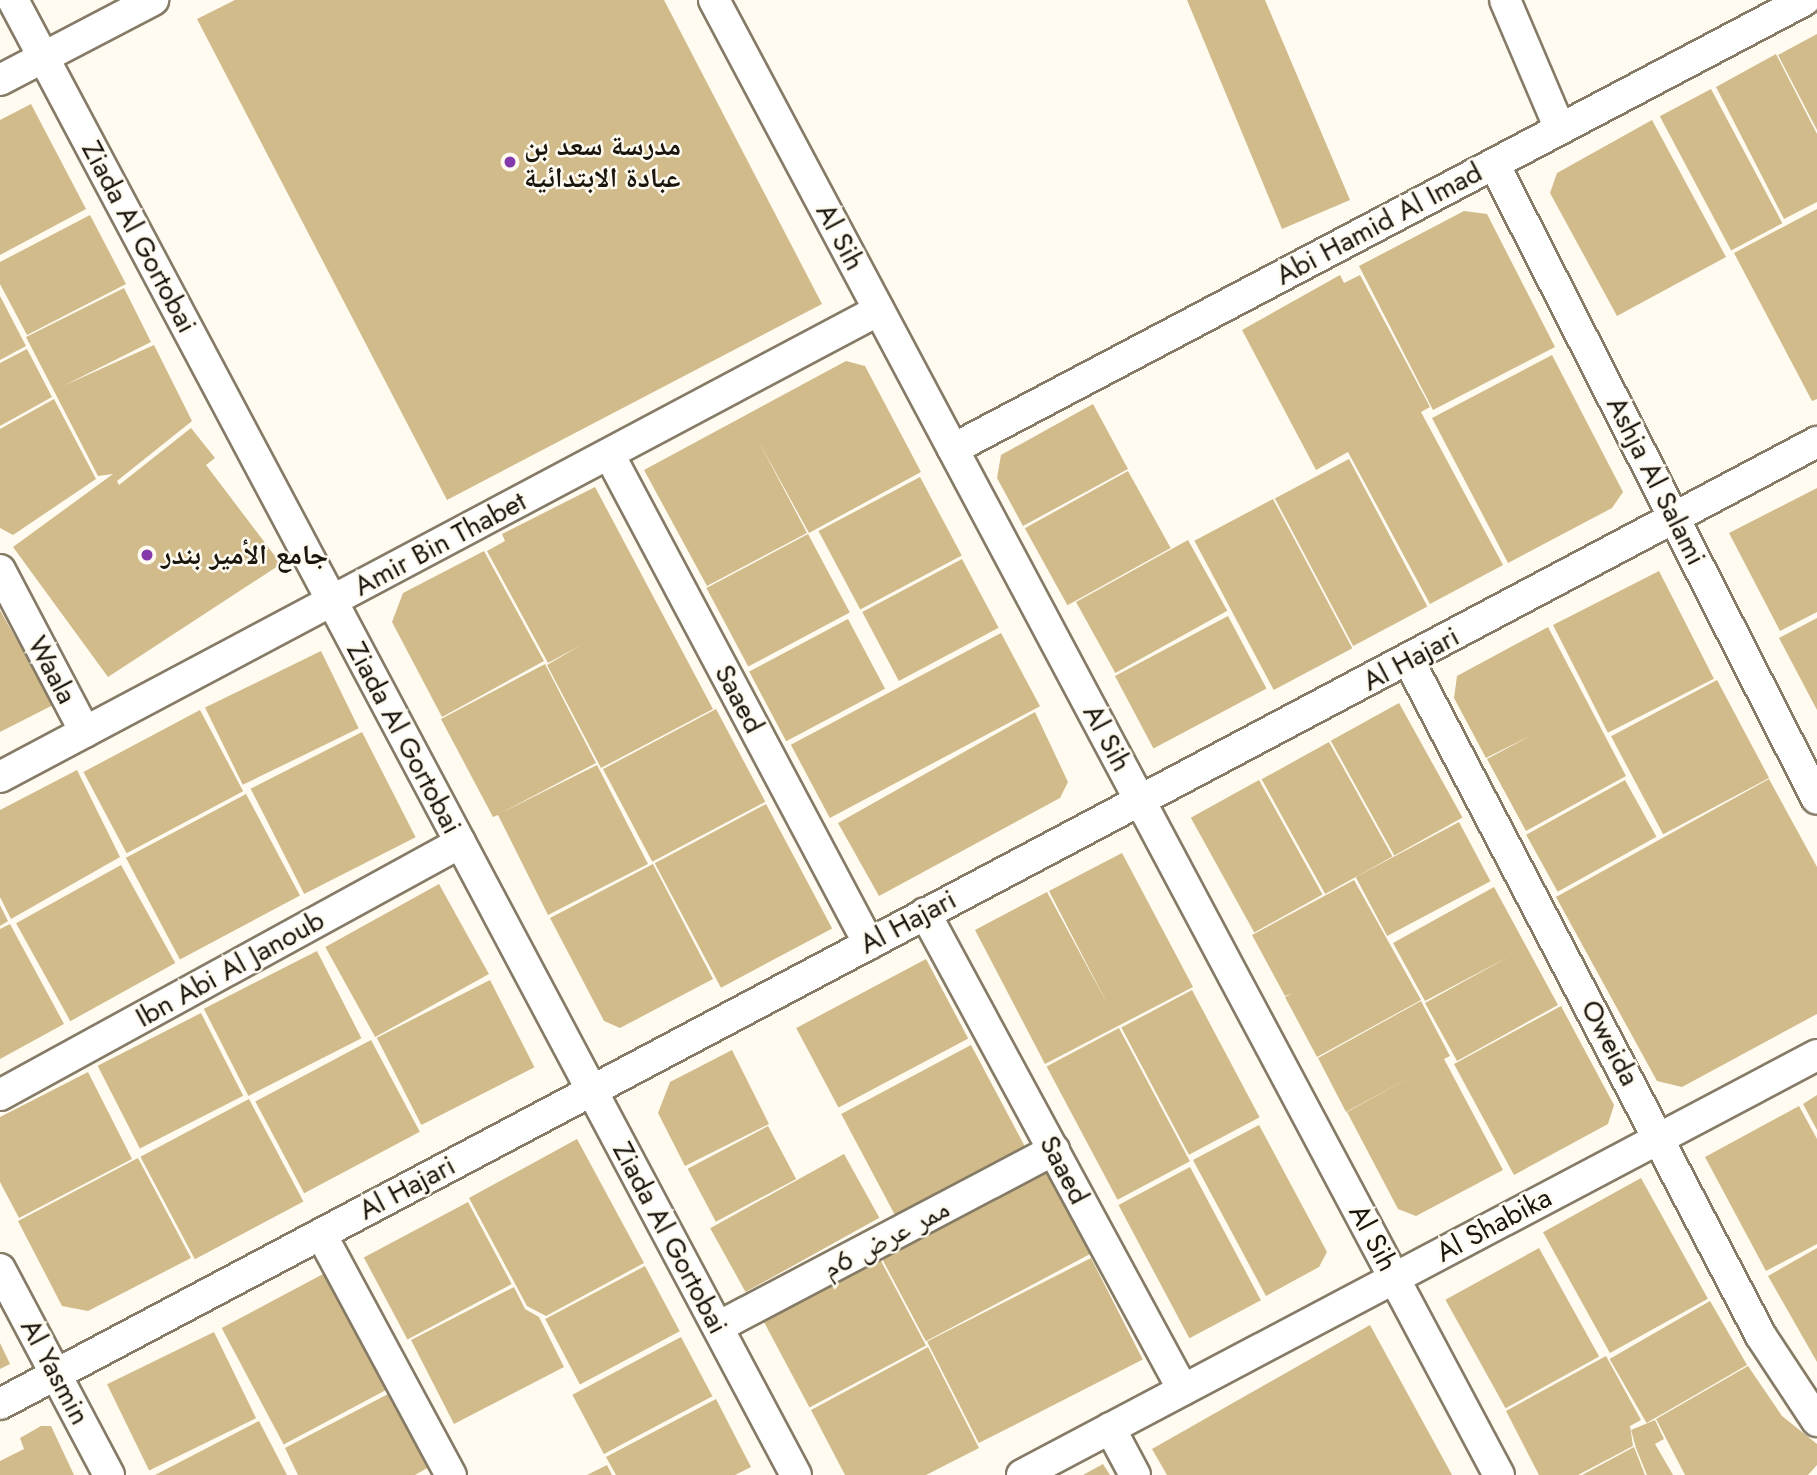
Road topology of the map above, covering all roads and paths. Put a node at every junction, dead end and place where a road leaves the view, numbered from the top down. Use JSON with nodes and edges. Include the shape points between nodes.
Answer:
{"nodes":[{"id":1,"x":13,"y":0,"type":"edge"},
{"id":2,"x":153,"y":0,"type":"edge"},
{"id":3,"x":714,"y":0,"type":"edge"},
{"id":4,"x":1505,"y":0,"type":"edge"},
{"id":5,"x":1805,"y":0,"type":"edge"},
{"id":6,"x":43,"y":58,"type":"junction"},
{"id":7,"x":0,"y":80,"type":"edge"},
{"id":8,"x":1560,"y":129,"type":"junction"},
{"id":9,"x":1494,"y":164,"type":"junction"},
{"id":10,"x":879,"y":310,"type":"junction"},
{"id":11,"x":1817,"y":442,"type":"edge"},
{"id":12,"x":953,"y":449,"type":"junction"},
{"id":13,"x":609,"y":454,"type":"junction"},
{"id":14,"x":1674,"y":516,"type":"junction"},
{"id":15,"x":0,"y":570,"type":"edge"},
{"id":16,"x":332,"y":601,"type":"junction"},
{"id":17,"x":1409,"y":661,"type":"junction"},
{"id":18,"x":85,"y":732,"type":"junction"},
{"id":19,"x":0,"y":777,"type":"edge"},
{"id":20,"x":1816,"y":796,"type":"edge"},
{"id":21,"x":1140,"y":800,"type":"junction"},
{"id":22,"x":460,"y":843,"type":"junction"},
{"id":23,"x":925,"y":913,"type":"junction"},
{"id":24,"x":869,"y":944,"type":"junction"},
{"id":25,"x":1817,"y":1055,"type":"edge"},
{"id":26,"x":592,"y":1090,"type":"junction"},
{"id":27,"x":0,"y":1095,"type":"edge"},
{"id":28,"x":1660,"y":1138,"type":"junction"},
{"id":29,"x":1054,"y":1150,"type":"junction"},
{"id":30,"x":321,"y":1234,"type":"junction"},
{"id":31,"x":0,"y":1269,"type":"edge"},
{"id":32,"x":1394,"y":1278,"type":"junction"},
{"id":33,"x":718,"y":1327,"type":"junction"},
{"id":34,"x":56,"y":1374,"type":"junction"},
{"id":35,"x":1184,"y":1390,"type":"junction"},
{"id":36,"x":0,"y":1404,"type":"edge"},
{"id":37,"x":1817,"y":1421,"type":"edge"},
{"id":38,"x":1110,"y":1428,"type":"junction"},
{"id":39,"x":109,"y":1475,"type":"edge"},
{"id":40,"x":451,"y":1475,"type":"edge"},
{"id":41,"x":796,"y":1475,"type":"edge"},
{"id":42,"x":1022,"y":1475,"type":"edge"},
{"id":43,"x":1135,"y":1475,"type":"edge"},
{"id":44,"x":1499,"y":1475,"type":"edge"}],
"edges":[{"from":1,"to":6,"type":"street","name":"Ziada Al Gortobai"},
{"from":2,"to":6,"type":"street"},
{"from":3,"to":10,"type":"street","name":"Al Sih"},
{"from":4,"to":8,"type":"street"},
{"from":5,"to":8,"type":"street","name":"Abi Hamid Al Imad"},
{"from":6,"to":7,"type":"street"},
{"from":6,"to":16,"type":"street","name":"Ziada Al Gortobai"},
{"from":8,"to":9,"type":"street","name":"Abi Hamid Al Imad"},
{"from":9,"to":12,"type":"street","name":"Abi Hamid Al Imad"},
{"from":9,"to":14,"type":"street","name":"Ashja Al Salami"},
{"from":10,"to":12,"type":"street","name":"Al Sih"},
{"from":10,"to":13,"type":"street","name":"Amir Bin Thabet"},
{"from":11,"to":14,"type":"street","name":"Al Hajari"},
{"from":12,"to":21,"type":"street","name":"Al Sih"},
{"from":13,"to":16,"type":"street","name":"Amir Bin Thabet"},
{"from":13,"to":24,"type":"street","name":"Saaed"},
{"from":14,"to":17,"type":"street","name":"Al Hajari"},
{"from":14,"to":20,"type":"street","name":"Ashja Al Salami"},
{"from":15,"to":18,"type":"street","name":"Waala"},
{"from":16,"to":18,"type":"street","name":"Amir Bin Thabet"},
{"from":16,"to":22,"type":"street","name":"Ziada Al Gortobai"},
{"from":17,"to":21,"type":"street","name":"Al Hajari"},
{"from":17,"to":28,"type":"street","name":"Oweida"},
{"from":18,"to":19,"type":"street","name":"Amir Bin Thabet"},
{"from":21,"to":23,"type":"street","name":"Al Hajari"},
{"from":21,"to":32,"type":"street","name":"Al Sih"},
{"from":22,"to":26,"type":"street","name":"Ziada Al Gortobai"},
{"from":22,"to":27,"type":"street","name":"Ibn Abi Al Janoub"},
{"from":23,"to":24,"type":"street","name":"Al Hajari"},
{"from":23,"to":29,"type":"street","name":"Saaed"},
{"from":24,"to":26,"type":"street","name":"Al Hajari"},
{"from":25,"to":28,"type":"street","name":"Al Shabika"},
{"from":26,"to":30,"type":"street","name":"Al Hajari"},
{"from":26,"to":33,"type":"street","name":"Ziada Al Gortobai"},
{"from":28,"to":32,"type":"street","name":"Al Shabika"},
{"from":28,"to":37,"type":"street","name":"Oweida","via":[[1761,1336]]},
{"from":29,"to":33,"type":"street","name":"ممر عرض 6م"},
{"from":29,"to":35,"type":"street","name":"Saaed"},
{"from":30,"to":34,"type":"street","name":"Al Hajari"},
{"from":30,"to":40,"type":"street"},
{"from":31,"to":34,"type":"street","name":"Al Yasmin"},
{"from":32,"to":35,"type":"street","name":"Al Shabika"},
{"from":32,"to":44,"type":"street","name":"Al Sih"},
{"from":33,"to":41,"type":"street","name":"Ziada Al Gortobai"},
{"from":34,"to":36,"type":"street","name":"Al Hajari"},
{"from":34,"to":39,"type":"street","name":"Al Yasmin"},
{"from":35,"to":38,"type":"street","name":"Al Shabika"},
{"from":38,"to":42,"type":"street","name":"Al Shabika"},
{"from":38,"to":43,"type":"street"}]}
